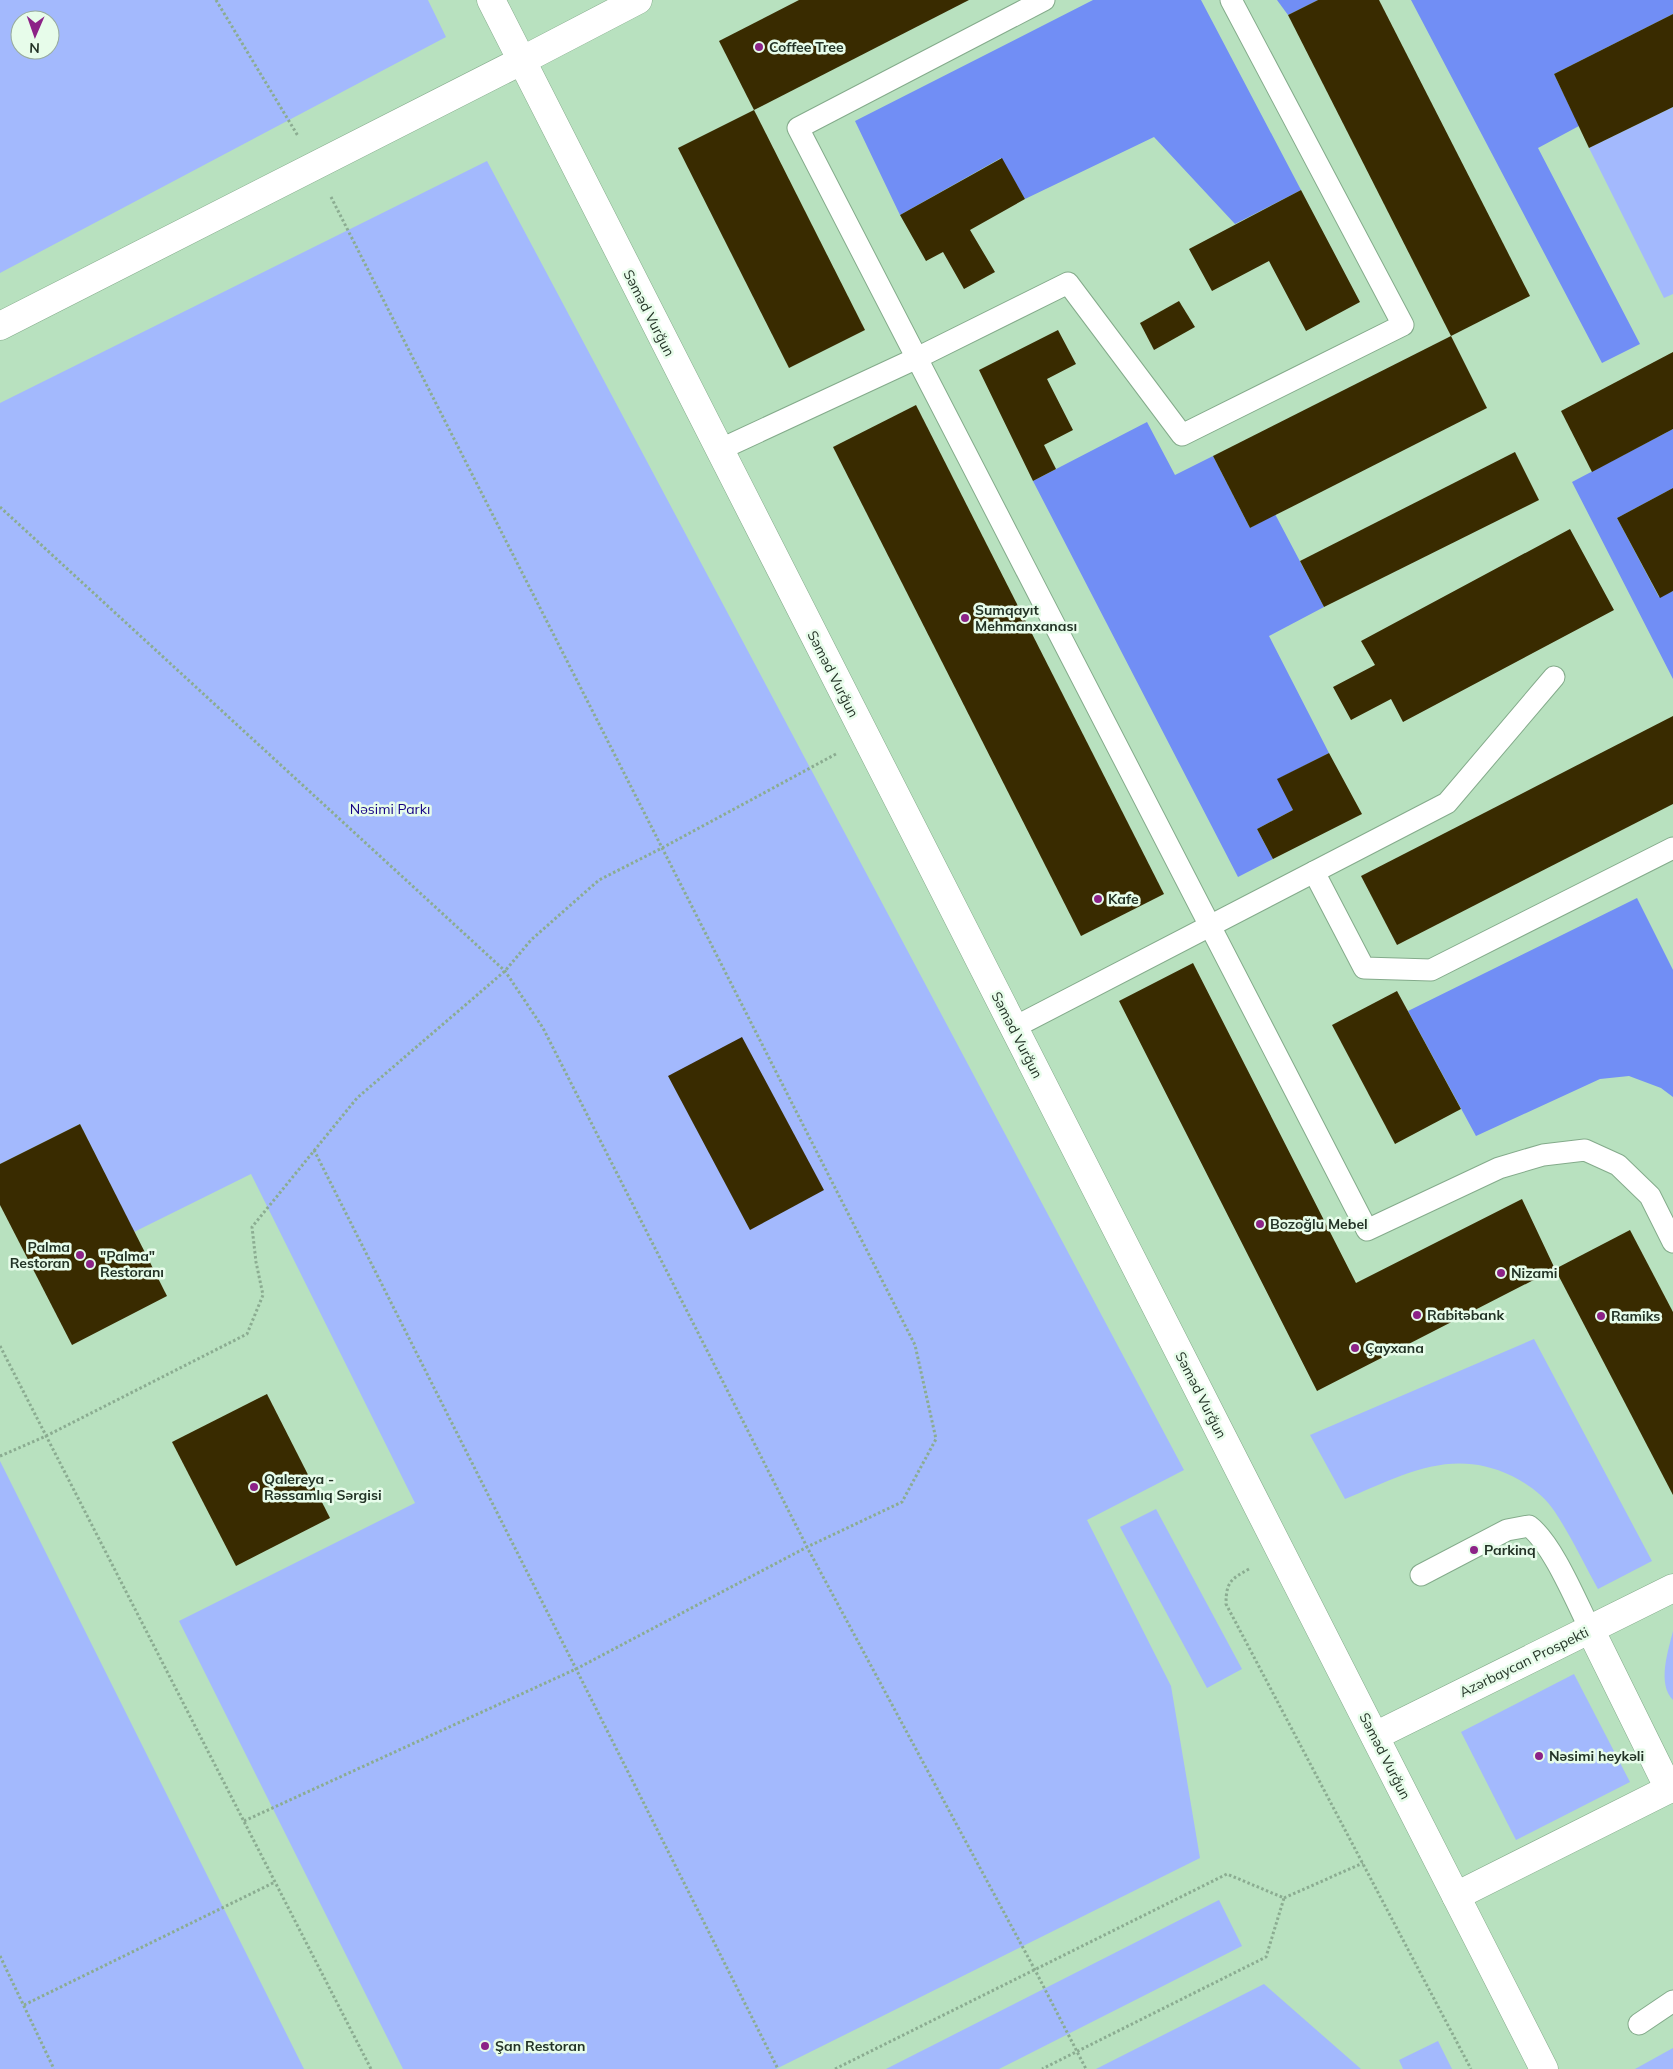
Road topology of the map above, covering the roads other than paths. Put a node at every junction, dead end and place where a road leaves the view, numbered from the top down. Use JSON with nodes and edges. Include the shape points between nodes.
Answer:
{"nodes":[{"id":1,"x":491,"y":0,"type":"edge"},
{"id":2,"x":638,"y":0,"type":"edge"},
{"id":3,"x":1044,"y":0,"type":"edge"},
{"id":4,"x":1230,"y":0,"type":"edge"},
{"id":5,"x":521,"y":62,"type":"junction"},
{"id":6,"x":0,"y":326,"type":"edge"},
{"id":7,"x":917,"y":358,"type":"junction"},
{"id":8,"x":719,"y":450,"type":"junction"},
{"id":9,"x":1554,"y":677,"type":"dead end"},
{"id":10,"x":1673,"y":848,"type":"edge"},
{"id":11,"x":1314,"y":872,"type":"junction"},
{"id":12,"x":1210,"y":926,"type":"junction"},
{"id":13,"x":1013,"y":1028,"type":"junction"},
{"id":14,"x":1673,"y":1242,"type":"edge"},
{"id":15,"x":1421,"y":1575,"type":"dead end"},
{"id":16,"x":1673,"y":1588,"type":"edge"},
{"id":17,"x":1590,"y":1629,"type":"junction"},
{"id":18,"x":1375,"y":1736,"type":"junction"},
{"id":19,"x":1672,"y":1792,"type":"edge"},
{"id":20,"x":1456,"y":1896,"type":"junction"},
{"id":21,"x":1673,"y":2001,"type":"edge"},
{"id":22,"x":1639,"y":2024,"type":"dead end"},
{"id":23,"x":1544,"y":2069,"type":"edge"}],
"edges":[{"from":1,"to":5,"type":"main road","name":"Səməd Vurğun"},
{"from":2,"to":5,"type":"main road"},
{"from":3,"to":7,"type":"lane","via":[[798,128]]},
{"from":4,"to":7,"type":"lane","via":[[1403,325],[1182,435],[1068,283]]},
{"from":5,"to":6,"type":"main road"},
{"from":5,"to":8,"type":"main road","name":"Səməd Vurğun"},
{"from":7,"to":8,"type":"lane"},
{"from":7,"to":12,"type":"lane"},
{"from":8,"to":13,"type":"main road","name":"Səməd Vurğun"},
{"from":9,"to":11,"type":"lane","via":[[1448,803]]},
{"from":10,"to":11,"type":"lane","via":[[1432,970],[1364,968]]},
{"from":11,"to":12,"type":"lane"},
{"from":12,"to":13,"type":"lane"},
{"from":12,"to":14,"type":"lane","via":[[1367,1230],[1499,1168],[1543,1155],[1584,1150],[1618,1165],[1650,1196]]},
{"from":13,"to":18,"type":"main road","name":"Səməd Vurğun"},
{"from":15,"to":17,"type":"lane","via":[[1507,1530],[1529,1526],[1539,1533],[1549,1549]]},
{"from":16,"to":17,"type":"main road","name":"Azərbaycan Prospekti"},
{"from":17,"to":18,"type":"main road","name":"Azərbaycan Prospekti"},
{"from":17,"to":19,"type":"main road"},
{"from":18,"to":20,"type":"main road","name":"Səməd Vurğun"},
{"from":19,"to":20,"type":"main road"},
{"from":20,"to":23,"type":"main road","name":"Səməd Vurğun"},
{"from":21,"to":22,"type":"lane"}]}
